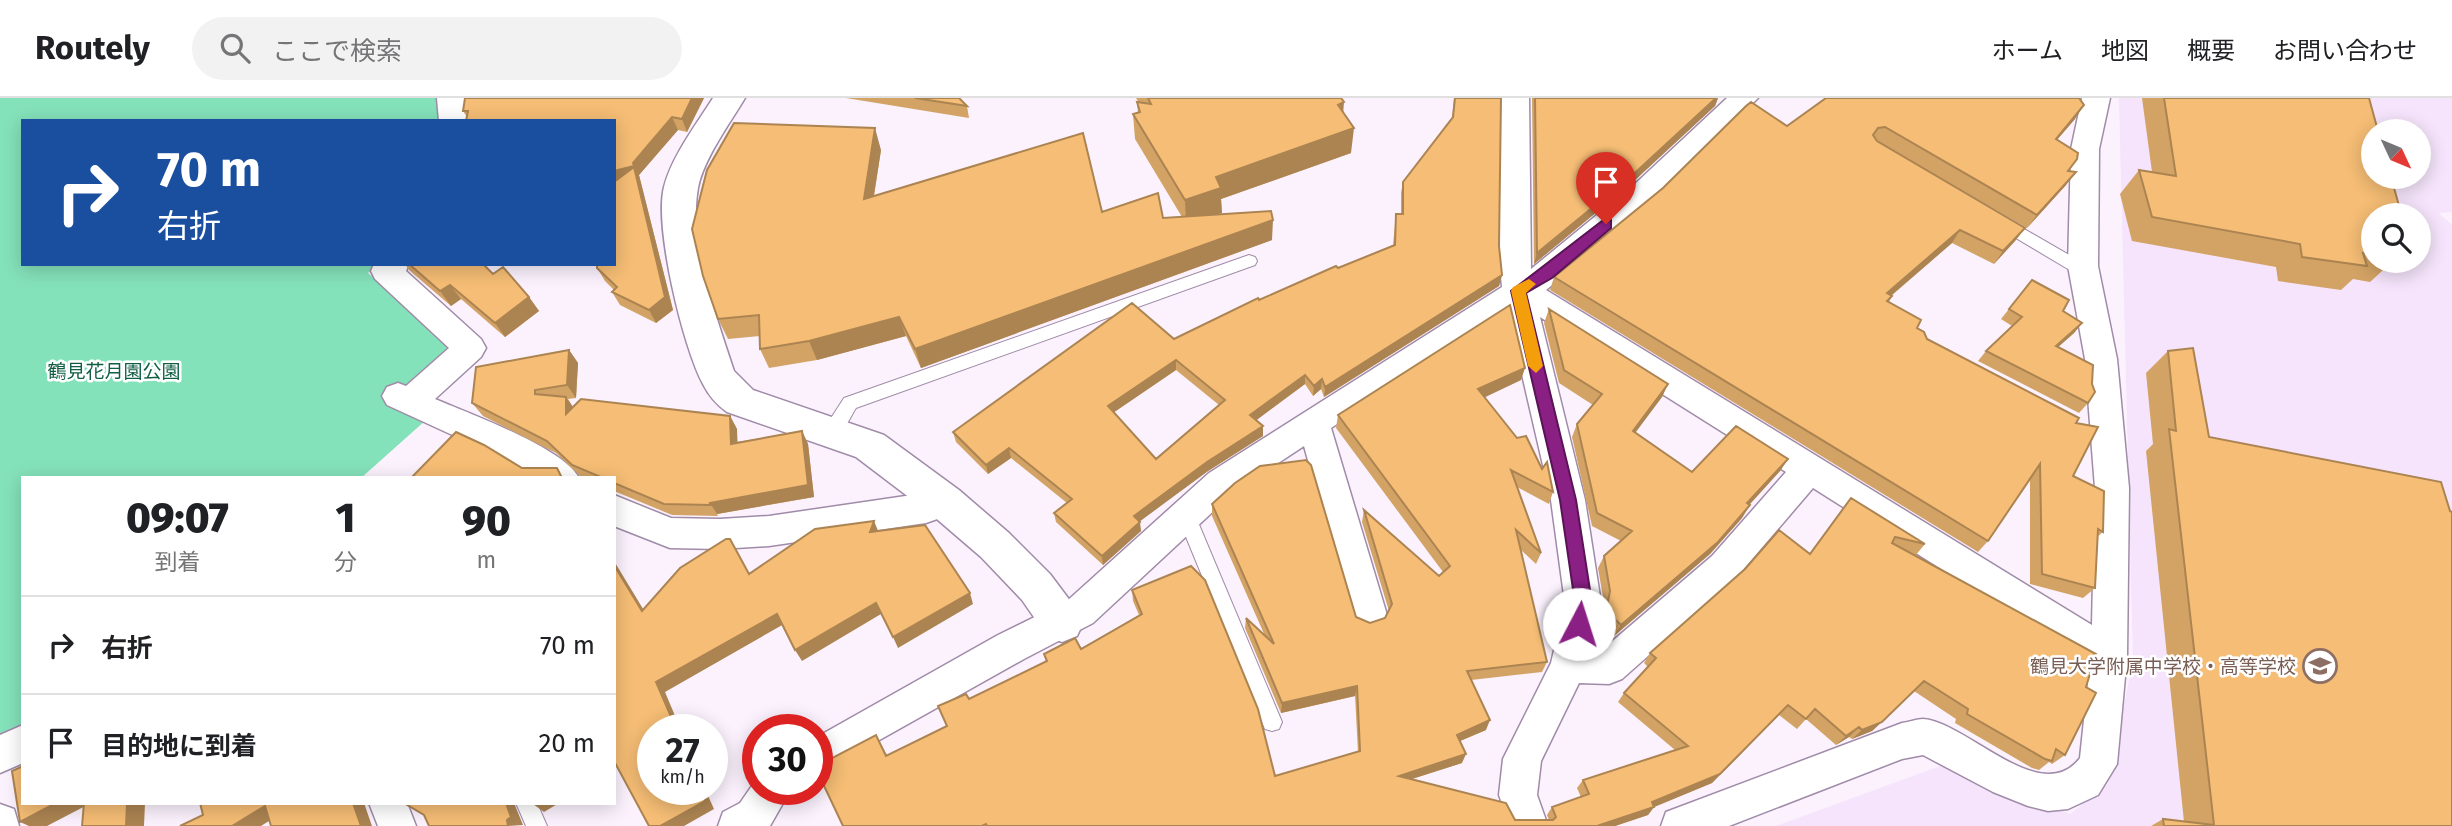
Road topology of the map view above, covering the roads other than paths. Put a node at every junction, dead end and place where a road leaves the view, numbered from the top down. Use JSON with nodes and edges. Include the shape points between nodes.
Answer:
{"nodes":[{"id":1,"x":451,"y":98,"type":"edge"},
{"id":2,"x":729,"y":98,"type":"edge"},
{"id":3,"x":1516,"y":98,"type":"edge"},
{"id":4,"x":1744,"y":98,"type":"edge"},
{"id":5,"x":2096,"y":98,"type":"edge"},
{"id":6,"x":453,"y":119,"type":"edge"},
{"id":7,"x":1991,"y":216,"type":"edge"},
{"id":8,"x":1249,"y":261,"type":"dead end"},
{"id":9,"x":392,"y":266,"type":"edge"},
{"id":10,"x":2084,"y":271,"type":"junction"},
{"id":11,"x":1518,"y":291,"type":"junction"},
{"id":12,"x":1313,"y":422,"type":"junction"},
{"id":13,"x":831,"y":432,"type":"junction"},
{"id":14,"x":1809,"y":469,"type":"junction"},
{"id":15,"x":559,"y":476,"type":"edge"},
{"id":16,"x":945,"y":502,"type":"junction"},
{"id":17,"x":616,"y":511,"type":"edge"},
{"id":18,"x":1186,"y":516,"type":"junction"},
{"id":19,"x":1369,"y":615,"type":"dead end"},
{"id":20,"x":1062,"y":623,"type":"junction"},
{"id":21,"x":2109,"y":655,"type":"junction"},
{"id":22,"x":1569,"y":666,"type":"junction"},
{"id":23,"x":1272,"y":722,"type":"dead end"},
{"id":24,"x":21,"y":744,"type":"edge"},
{"id":25,"x":833,"y":748,"type":"edge"},
{"id":26,"x":0,"y":755,"type":"edge"},
{"id":27,"x":389,"y":805,"type":"edge"},
{"id":28,"x":527,"y":805,"type":"edge"},
{"id":29,"x":761,"y":805,"type":"edge"},
{"id":30,"x":397,"y":826,"type":"edge"},
{"id":31,"x":537,"y":826,"type":"edge"},
{"id":32,"x":737,"y":826,"type":"edge"},
{"id":33,"x":1529,"y":826,"type":"edge"},
{"id":34,"x":1680,"y":826,"type":"edge"}],
"edges":[{"from":1,"to":6,"type":"street"},
{"from":2,"to":13,"type":"street","via":[[681,187],[679,228],[701,326],[726,390],[740,401]]},
{"from":3,"to":11,"type":"street","via":[[1514,257]]},
{"from":4,"to":11,"type":"street","via":[[1646,191],[1547,274]]},
{"from":5,"to":10,"type":"street","via":[[2085,149]]},
{"from":7,"to":10,"type":"lane"},
{"from":8,"to":13,"type":"lane","via":[[850,403]]},
{"from":9,"to":15,"type":"street","via":[[386,271],[470,348],[404,399],[508,445]]},
{"from":10,"to":21,"type":"street","via":[[2101,359],[2096,432],[2112,488]]},
{"from":11,"to":12,"type":"street"},
{"from":11,"to":14,"type":"street"},
{"from":11,"to":22,"type":"street","via":[[1568,500],[1583,603]]},
{"from":12,"to":18,"type":"street","via":[[1221,483]]},
{"from":12,"to":19,"type":"street"},
{"from":13,"to":16,"type":"street","via":[[870,446]]},
{"from":14,"to":21,"type":"street"},
{"from":14,"to":22,"type":"street","via":[[1724,567],[1609,667]]},
{"from":16,"to":17,"type":"street","via":[[769,531],[720,534],[670,533]]},
{"from":16,"to":20,"type":"street","via":[[1036,587]]},
{"from":18,"to":20,"type":"street","via":[[1097,599]]},
{"from":18,"to":23,"type":"lane"},
{"from":20,"to":25,"type":"street"},
{"from":21,"to":34,"type":"street","via":[[2098,764],[2083,786],[2056,795],[2035,790],[1925,737],[1902,741]]},
{"from":22,"to":33,"type":"street","via":[[1522,760],[1518,795]]},
{"from":24,"to":26,"type":"street"},
{"from":27,"to":30,"type":"street"},
{"from":28,"to":31,"type":"lane"},
{"from":29,"to":32,"type":"street","via":[[754,816]]}]}
